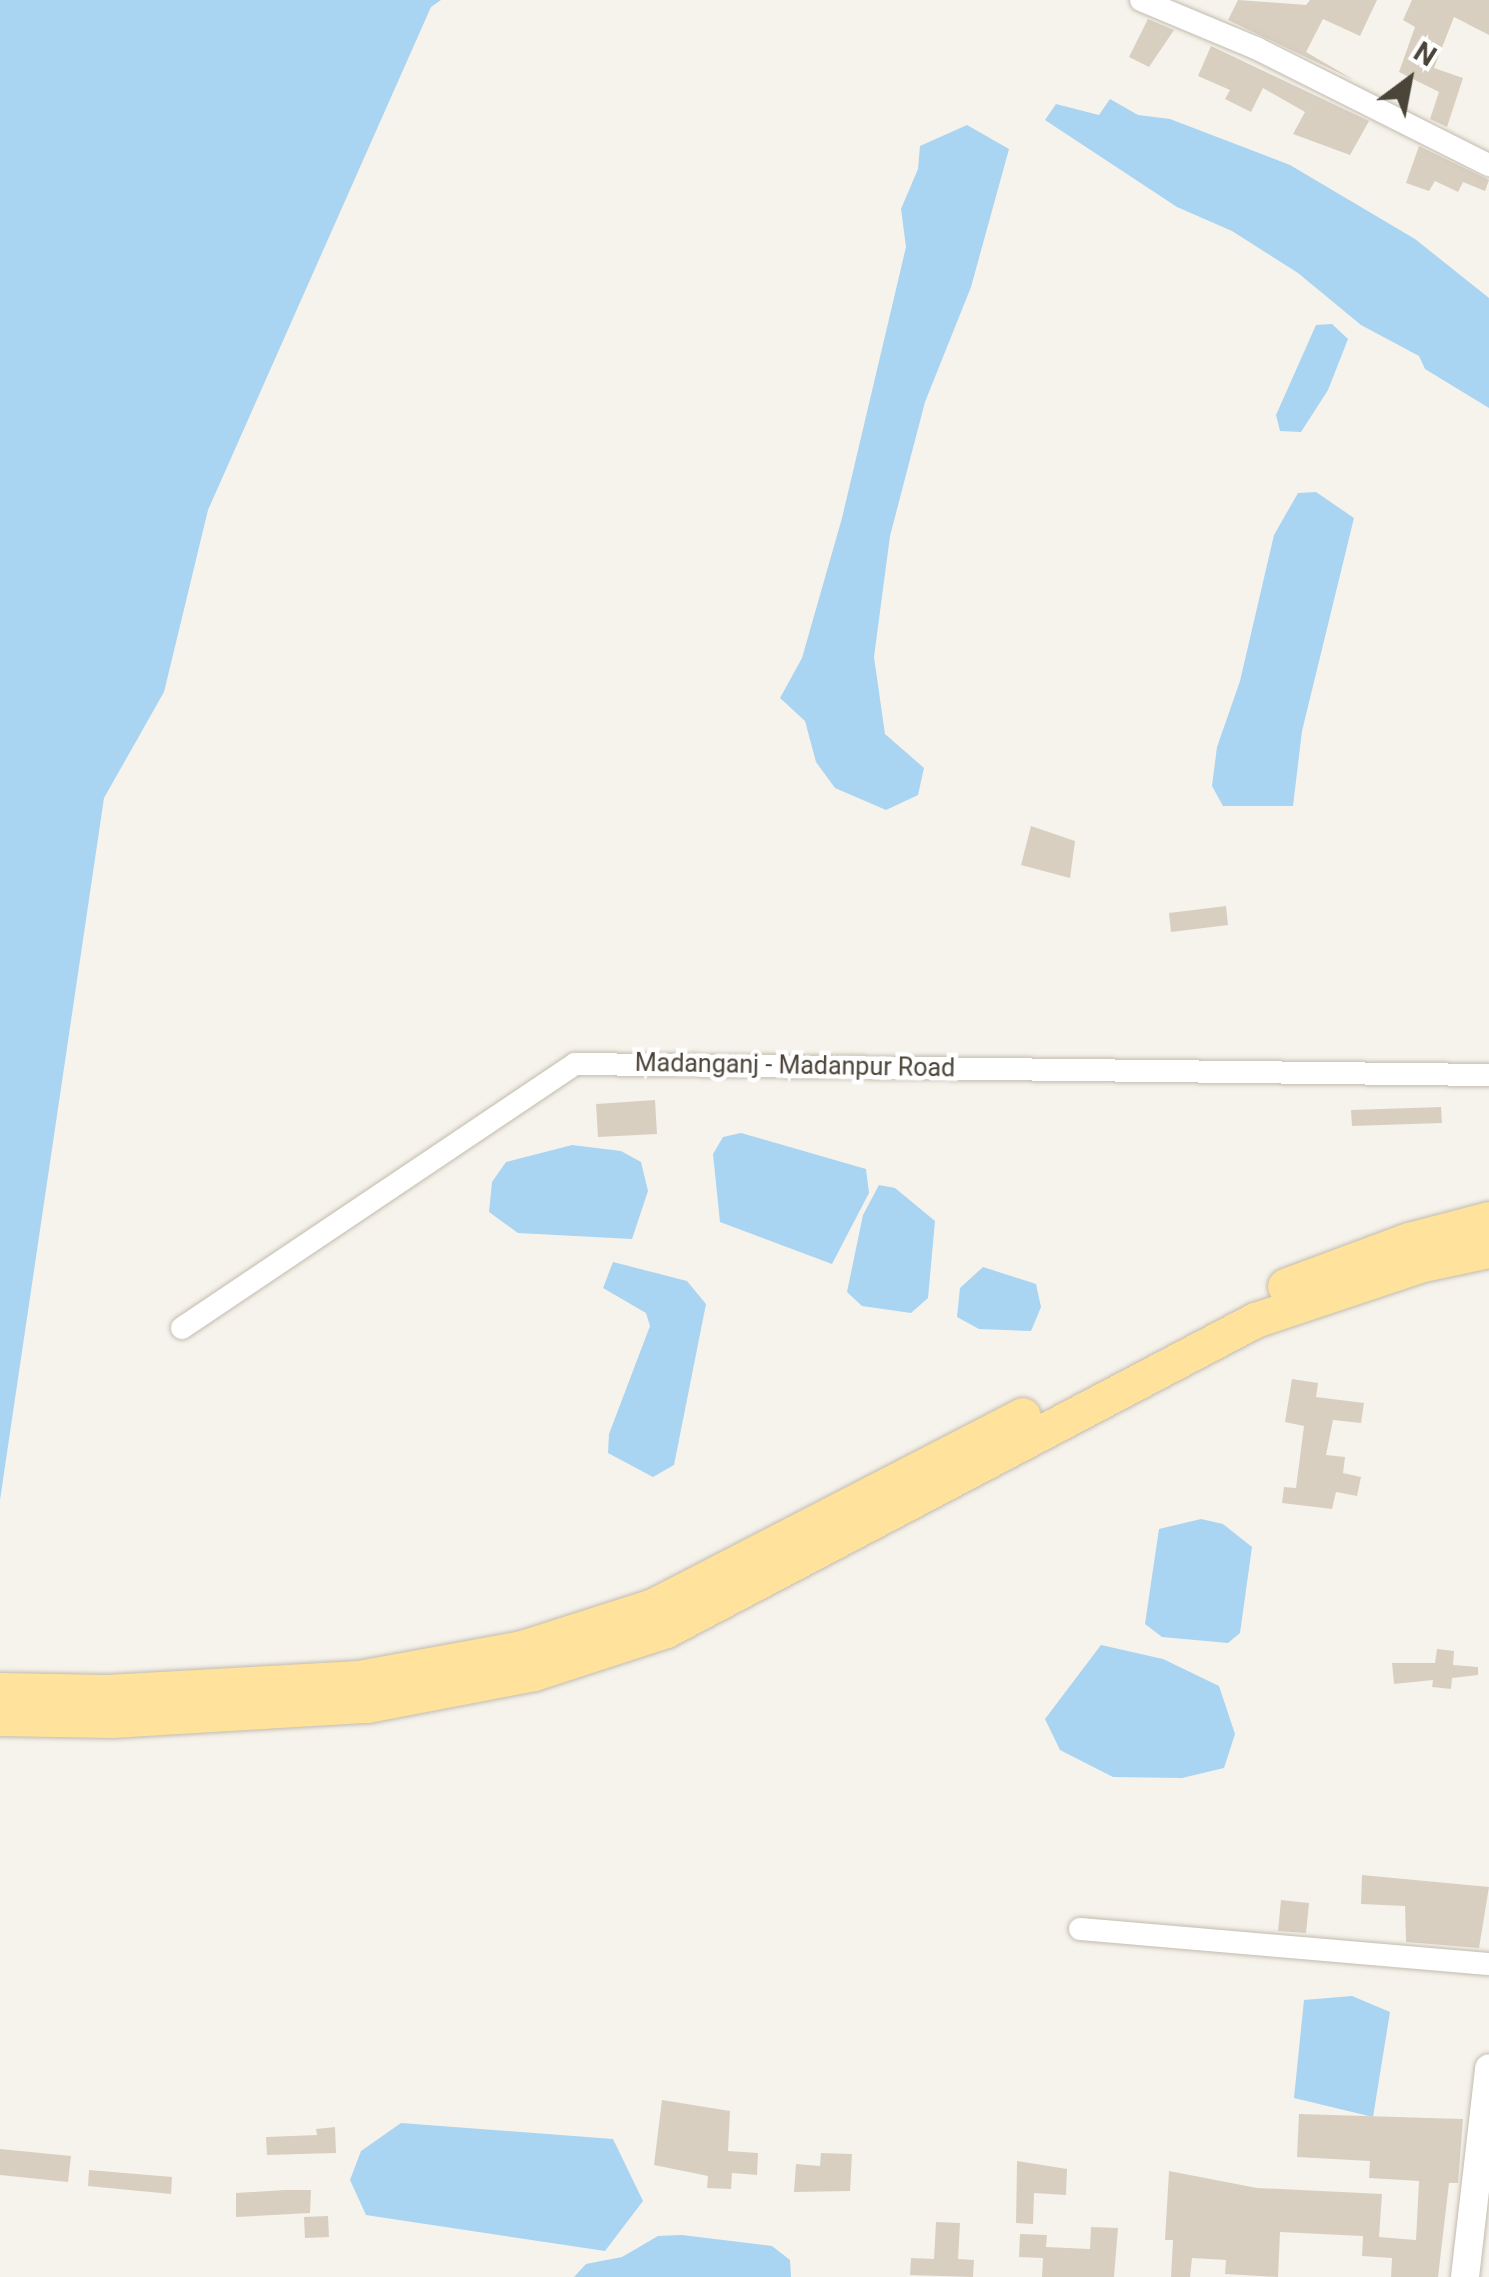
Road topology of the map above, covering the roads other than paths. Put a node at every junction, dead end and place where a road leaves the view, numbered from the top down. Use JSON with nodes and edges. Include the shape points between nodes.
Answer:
{"nodes":[{"id":1,"x":1141,"y":0,"type":"edge"},
{"id":2,"x":1489,"y":165,"type":"edge"},
{"id":3,"x":1489,"y":1075,"type":"edge"},
{"id":4,"x":1489,"y":1218,"type":"edge"},
{"id":5,"x":1489,"y":1250,"type":"edge"},
{"id":6,"x":182,"y":1328,"type":"dead end"},
{"id":7,"x":0,"y":1690,"type":"edge"},
{"id":8,"x":0,"y":1718,"type":"edge"},
{"id":9,"x":1080,"y":1929,"type":"dead end"},
{"id":10,"x":1489,"y":1964,"type":"edge"},
{"id":11,"x":1489,"y":2068,"type":"edge"},
{"id":12,"x":1465,"y":2277,"type":"edge"}],
"edges":[{"from":1,"to":2,"type":"street","via":[[1256,48]]},
{"from":3,"to":6,"type":"street","name":"Madanganj - Madanpur Road","via":[[575,1064]]},
{"from":4,"to":7,"type":"main road","via":[[1245,1300],[653,1606],[522,1648],[360,1678],[107,1692]]},
{"from":5,"to":8,"type":"main road","via":[[1419,1265],[1255,1320],[666,1630],[534,1673],[367,1705],[111,1720]]},
{"from":9,"to":10,"type":"street"},
{"from":11,"to":12,"type":"street"}]}
